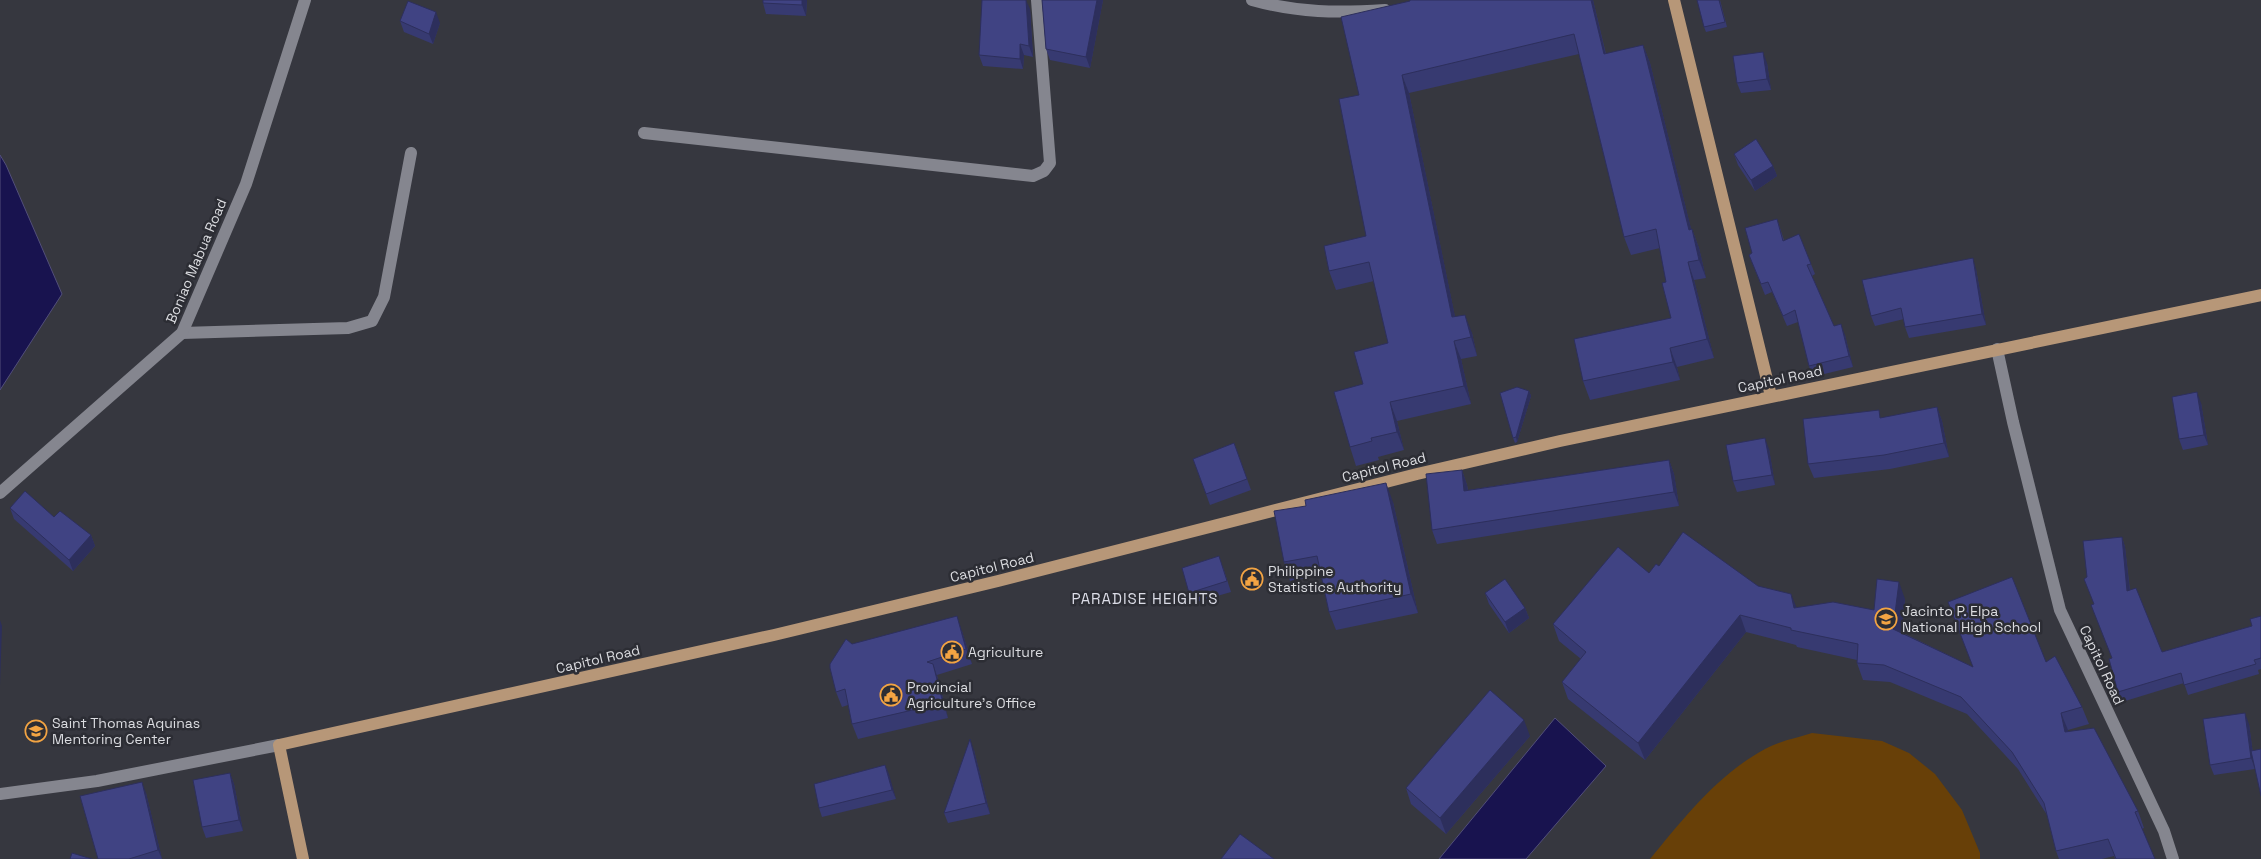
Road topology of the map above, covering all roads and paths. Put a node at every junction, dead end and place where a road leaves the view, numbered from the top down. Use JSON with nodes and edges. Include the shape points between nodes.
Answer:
{"nodes":[{"id":1,"x":305,"y":0,"type":"edge"},
{"id":2,"x":1037,"y":0,"type":"edge"},
{"id":3,"x":1252,"y":0,"type":"edge"},
{"id":4,"x":1674,"y":0,"type":"edge"},
{"id":5,"x":1395,"y":10,"type":"edge"},
{"id":6,"x":644,"y":133,"type":"dead end"},
{"id":7,"x":411,"y":153,"type":"dead end"},
{"id":8,"x":2261,"y":295,"type":"edge"},
{"id":9,"x":182,"y":334,"type":"junction"},
{"id":10,"x":1998,"y":350,"type":"junction"},
{"id":11,"x":1771,"y":396,"type":"junction"},
{"id":12,"x":0,"y":493,"type":"edge"},
{"id":13,"x":279,"y":745,"type":"junction"},
{"id":14,"x":0,"y":794,"type":"edge"},
{"id":15,"x":303,"y":859,"type":"edge"},
{"id":16,"x":2173,"y":859,"type":"edge"}],
"edges":[{"from":1,"to":9,"type":"street","name":"Boniao Mabua Road","via":[[246,184]]},
{"from":2,"to":6,"type":"street","via":[[1050,163],[1044,171],[1033,176]]},
{"from":3,"to":5,"type":"street","via":[[1275,7],[1327,13]]},
{"from":4,"to":11,"type":"main road"},
{"from":7,"to":9,"type":"street","via":[[384,297],[372,321],[348,328]]},
{"from":8,"to":10,"type":"main road"},
{"from":9,"to":12,"type":"street","name":"Boniao Mabua Road"},
{"from":10,"to":11,"type":"main road","name":"Capitol Road"},
{"from":10,"to":16,"type":"street","name":"Capitol Road","via":[[2060,610],[2164,831]]},
{"from":11,"to":13,"type":"main road","name":"Capitol Road","via":[[1427,471],[1007,579]]},
{"from":13,"to":14,"type":"street","via":[[97,781]]},
{"from":13,"to":15,"type":"main road"}]}
